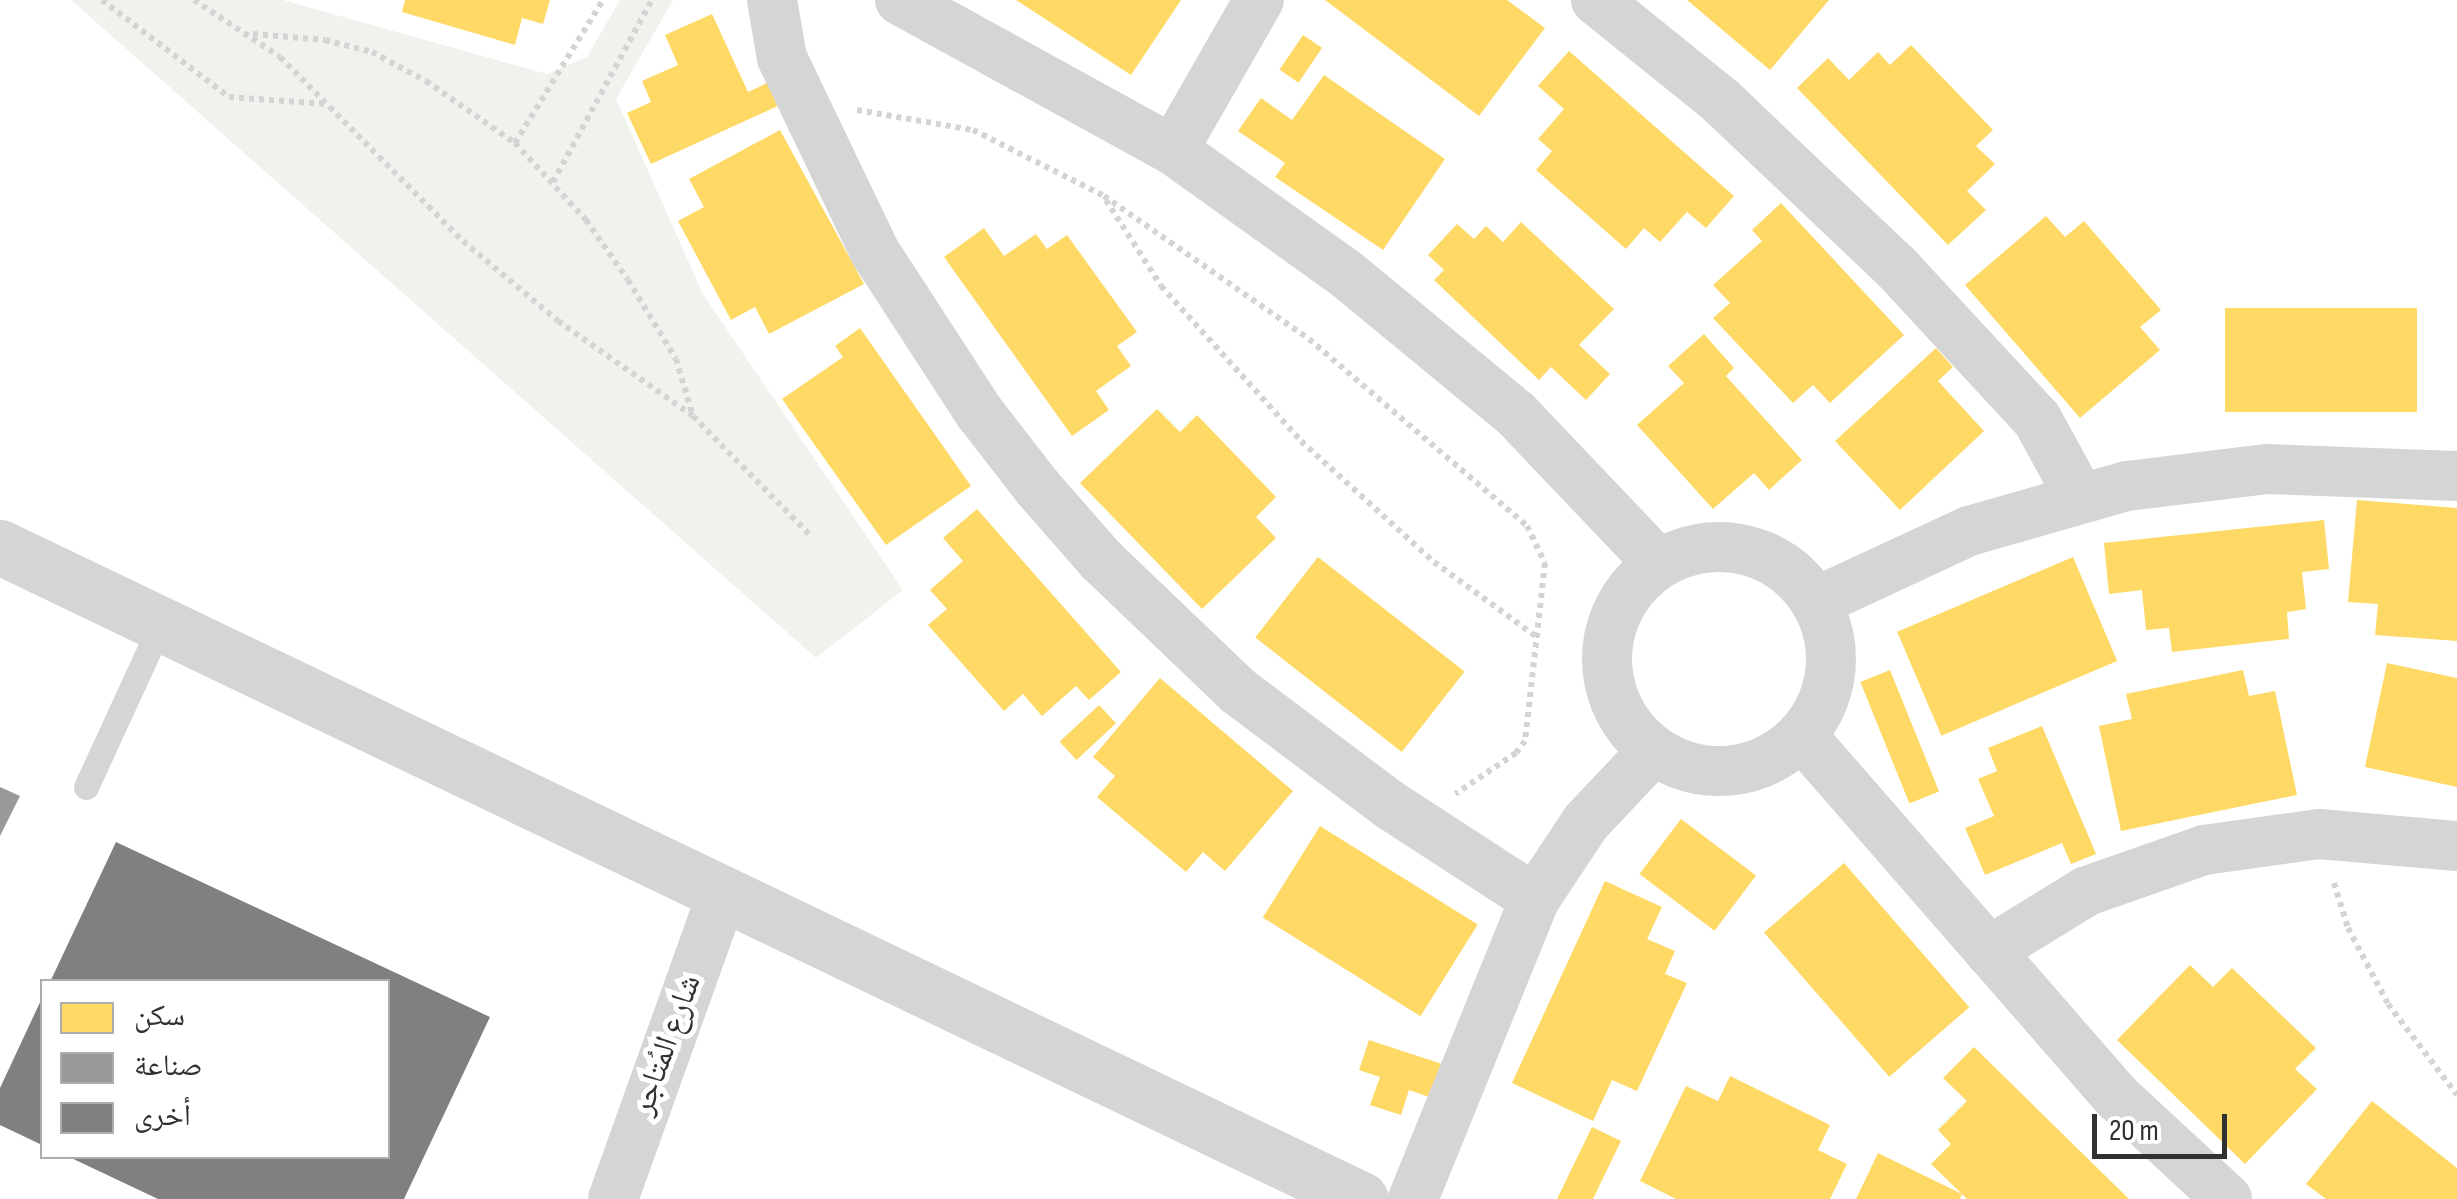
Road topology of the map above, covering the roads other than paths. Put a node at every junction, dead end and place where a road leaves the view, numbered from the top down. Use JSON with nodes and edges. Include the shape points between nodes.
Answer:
{"nodes":[{"id":1,"x":772,"y":0,"type":"edge"},
{"id":2,"x":900,"y":0,"type":"edge"},
{"id":3,"x":1258,"y":0,"type":"edge"},
{"id":4,"x":1596,"y":0,"type":"edge"},
{"id":5,"x":1174,"y":150,"type":"junction"},
{"id":6,"x":2457,"y":476,"type":"edge"},
{"id":7,"x":2079,"y":496,"type":"junction"},
{"id":8,"x":0,"y":546,"type":"edge"},
{"id":9,"x":1659,"y":564,"type":"junction"},
{"id":10,"x":1816,"y":602,"type":"junction"},
{"id":11,"x":162,"y":622,"type":"junction"},
{"id":12,"x":1802,"y":736,"type":"junction"},
{"id":13,"x":1653,"y":751,"type":"junction"},
{"id":14,"x":86,"y":788,"type":"dead end"},
{"id":15,"x":2457,"y":846,"type":"edge"},
{"id":16,"x":722,"y":891,"type":"junction"},
{"id":17,"x":1536,"y":899,"type":"junction"},
{"id":18,"x":1989,"y":951,"type":"junction"},
{"id":19,"x":2216,"y":1196,"type":"edge"},
{"id":20,"x":613,"y":1199,"type":"edge"},
{"id":21,"x":1362,"y":1199,"type":"edge"},
{"id":22,"x":1413,"y":1199,"type":"edge"}],
"edges":[{"from":1,"to":17,"type":"street","via":[[782,58],[875,252],[924,334],[1038,488],[1101,560],[1238,691],[1422,826]]},
{"from":2,"to":5,"type":"street"},
{"from":3,"to":5,"type":"street"},
{"from":4,"to":7,"type":"street","via":[[1721,101],[1898,268],[2037,419]]},
{"from":5,"to":9,"type":"street","via":[[1416,326],[1584,480]]},
{"from":6,"to":7,"type":"street","via":[[2268,469]]},
{"from":7,"to":10,"type":"street","via":[[1970,531]]},
{"from":8,"to":11,"type":"street"},
{"from":9,"to":10,"type":"street","via":[[1686,552],[1746,550],[1774,560]]},
{"from":9,"to":13,"type":"street","via":[[1617,610],[1607,656],[1614,702]]},
{"from":10,"to":12,"type":"street","via":[[1832,657],[1829,686]]},
{"from":11,"to":14,"type":"lane"},
{"from":11,"to":16,"type":"street"},
{"from":12,"to":13,"type":"street","via":[[1776,756],[1714,772]]},
{"from":12,"to":18,"type":"street"},
{"from":13,"to":17,"type":"street","via":[[1586,822]]},
{"from":15,"to":18,"type":"street","via":[[2318,834],[2204,850],[2144,868],[2033,920]]},
{"from":16,"to":20,"type":"street","name":"شارع المُتاجر"},
{"from":16,"to":21,"type":"street"},
{"from":17,"to":22,"type":"street"},
{"from":18,"to":19,"type":"street","via":[[2117,1097]]}]}
